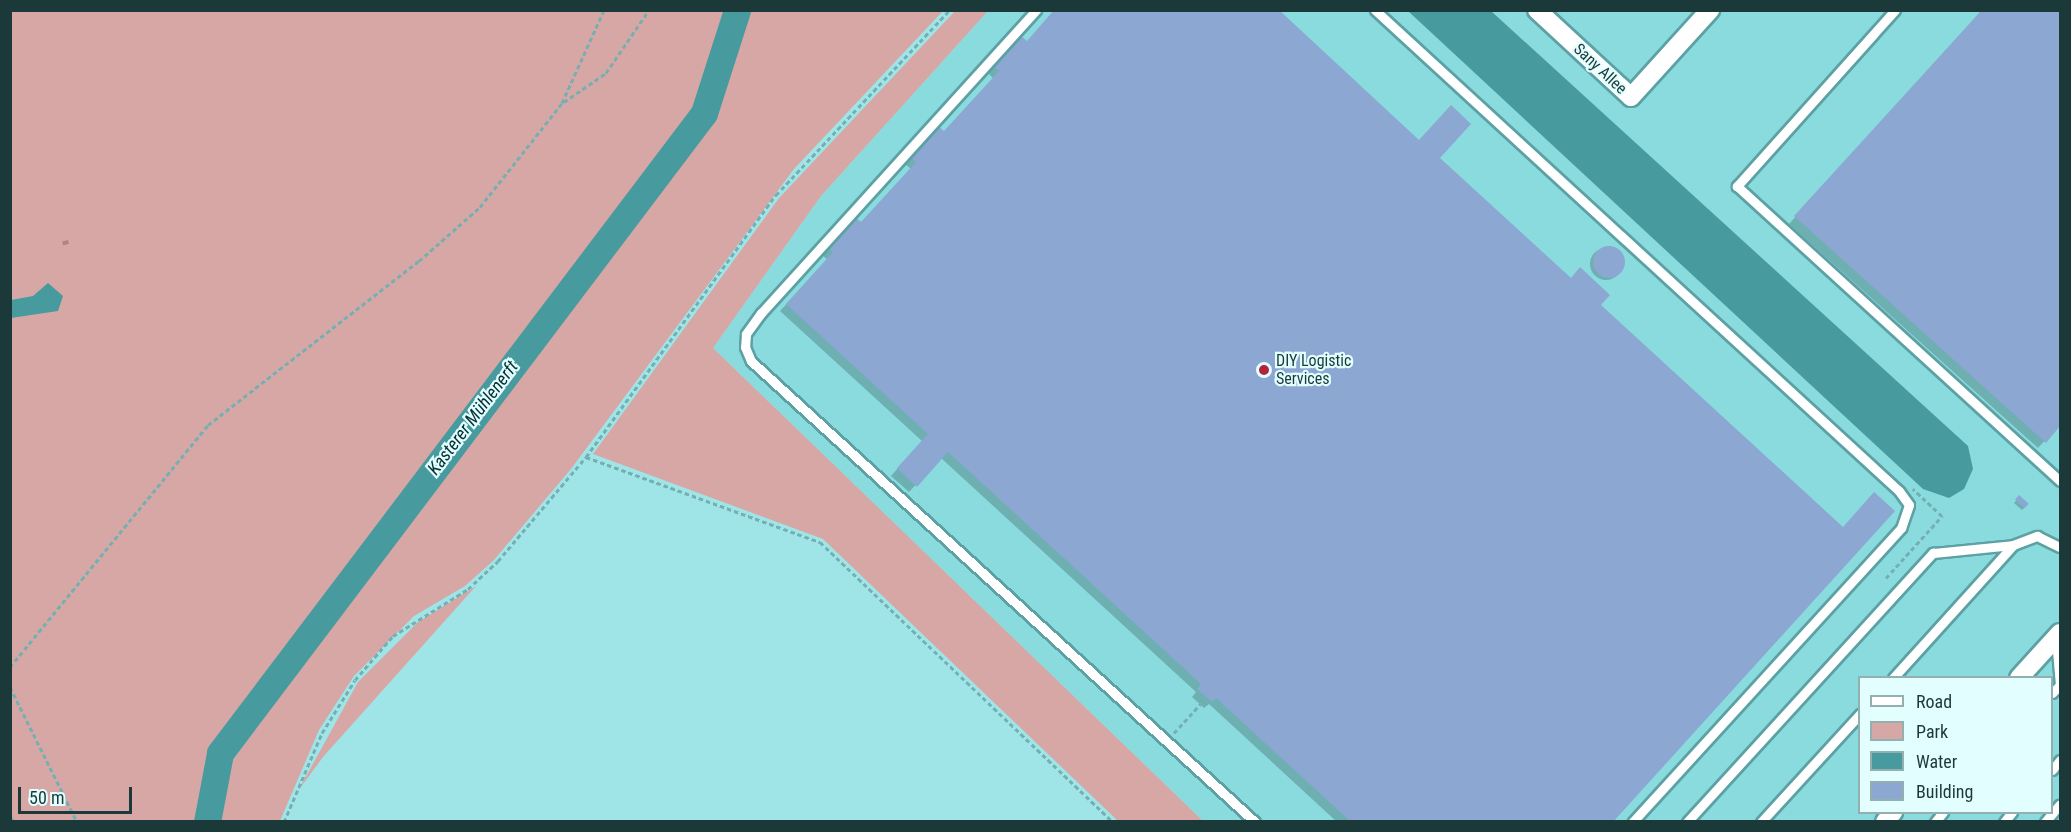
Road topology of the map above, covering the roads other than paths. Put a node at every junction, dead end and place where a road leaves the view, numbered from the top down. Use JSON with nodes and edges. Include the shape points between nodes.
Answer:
{"nodes":[{"id":1,"x":1036,"y":10,"type":"edge"},
{"id":2,"x":1375,"y":10,"type":"edge"},
{"id":3,"x":1537,"y":10,"type":"edge"},
{"id":4,"x":1710,"y":10,"type":"edge"},
{"id":5,"x":1895,"y":10,"type":"edge"},
{"id":6,"x":2061,"y":481,"type":"edge"},
{"id":7,"x":2013,"y":545,"type":"junction"},
{"id":8,"x":2061,"y":547,"type":"edge"},
{"id":9,"x":2058,"y":636,"type":"edge"},
{"id":10,"x":1895,"y":676,"type":"edge"},
{"id":11,"x":2021,"y":676,"type":"edge"},
{"id":12,"x":2053,"y":692,"type":"edge"},
{"id":13,"x":1858,"y":716,"type":"edge"},
{"id":14,"x":1255,"y":822,"type":"edge"},
{"id":15,"x":1633,"y":822,"type":"edge"},
{"id":16,"x":1688,"y":822,"type":"edge"},
{"id":17,"x":1761,"y":822,"type":"edge"}],
"edges":[{"from":1,"to":14,"type":"lane","via":[[761,313],[746,334],[745,348],[752,361]]},
{"from":2,"to":15,"type":"lane","via":[[1899,491],[1909,506],[1900,528]]},
{"from":3,"to":4,"type":"street","name":"Sany Allee","via":[[1631,97]]},
{"from":5,"to":6,"type":"lane","via":[[1737,186]]},
{"from":7,"to":8,"type":"lane","via":[[2037,536]]},
{"from":7,"to":10,"type":"lane"},
{"from":7,"to":16,"type":"lane","via":[[1933,553]]},
{"from":9,"to":11,"type":"street"},
{"from":9,"to":12,"type":"lane","via":[[2060,685]]},
{"from":13,"to":17,"type":"lane"}]}
